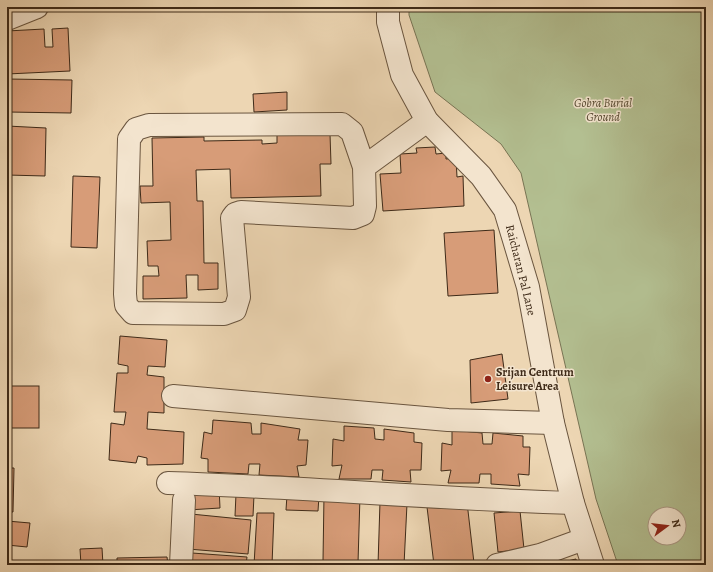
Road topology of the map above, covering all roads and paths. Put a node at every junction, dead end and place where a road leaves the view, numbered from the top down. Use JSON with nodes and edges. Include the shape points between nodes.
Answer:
{"nodes":[{"id":1,"x":37,"y":7,"type":"edge"},
{"id":2,"x":388,"y":7,"type":"edge"},
{"id":3,"x":7,"y":19,"type":"edge"},
{"id":4,"x":427,"y":121,"type":"junction"},
{"id":5,"x":364,"y":168,"type":"junction"},
{"id":6,"x":173,"y":396,"type":"dead end"},
{"id":7,"x":553,"y":423,"type":"junction"},
{"id":8,"x":168,"y":483,"type":"dead end"},
{"id":9,"x":184,"y":500,"type":"dead end"},
{"id":10,"x":573,"y":503,"type":"junction"},
{"id":11,"x":584,"y":539,"type":"junction"},
{"id":12,"x":181,"y":565,"type":"edge"},
{"id":13,"x":497,"y":565,"type":"edge"},
{"id":14,"x":593,"y":565,"type":"edge"}],
"edges":[{"from":1,"to":3,"type":"street"},
{"from":2,"to":4,"type":"street","name":"Raicharan Pal Lane","via":[[388,22],[402,75]]},
{"from":4,"to":5,"type":"street"},
{"from":4,"to":7,"type":"street","name":"Raicharan Pal Lane","via":[[481,176],[505,210],[528,287]]},
{"from":5,"to":5,"type":"street","via":[[352,132],[342,124],[149,125],[136,129],[129,139],[126,306],[133,313],[224,314],[235,310],[239,297],[232,218],[241,212],[353,218],[363,214]]},
{"from":6,"to":7,"type":"street","via":[[448,420]]},
{"from":7,"to":10,"type":"street","name":"Raicharan Pal Lane"},
{"from":8,"to":10,"type":"street"},
{"from":9,"to":12,"type":"street"},
{"from":10,"to":11,"type":"street","name":"Raicharan Pal Lane"},
{"from":11,"to":13,"type":"street","via":[[540,555]]},
{"from":11,"to":14,"type":"street","name":"Raicharan Pal Lane"}]}
